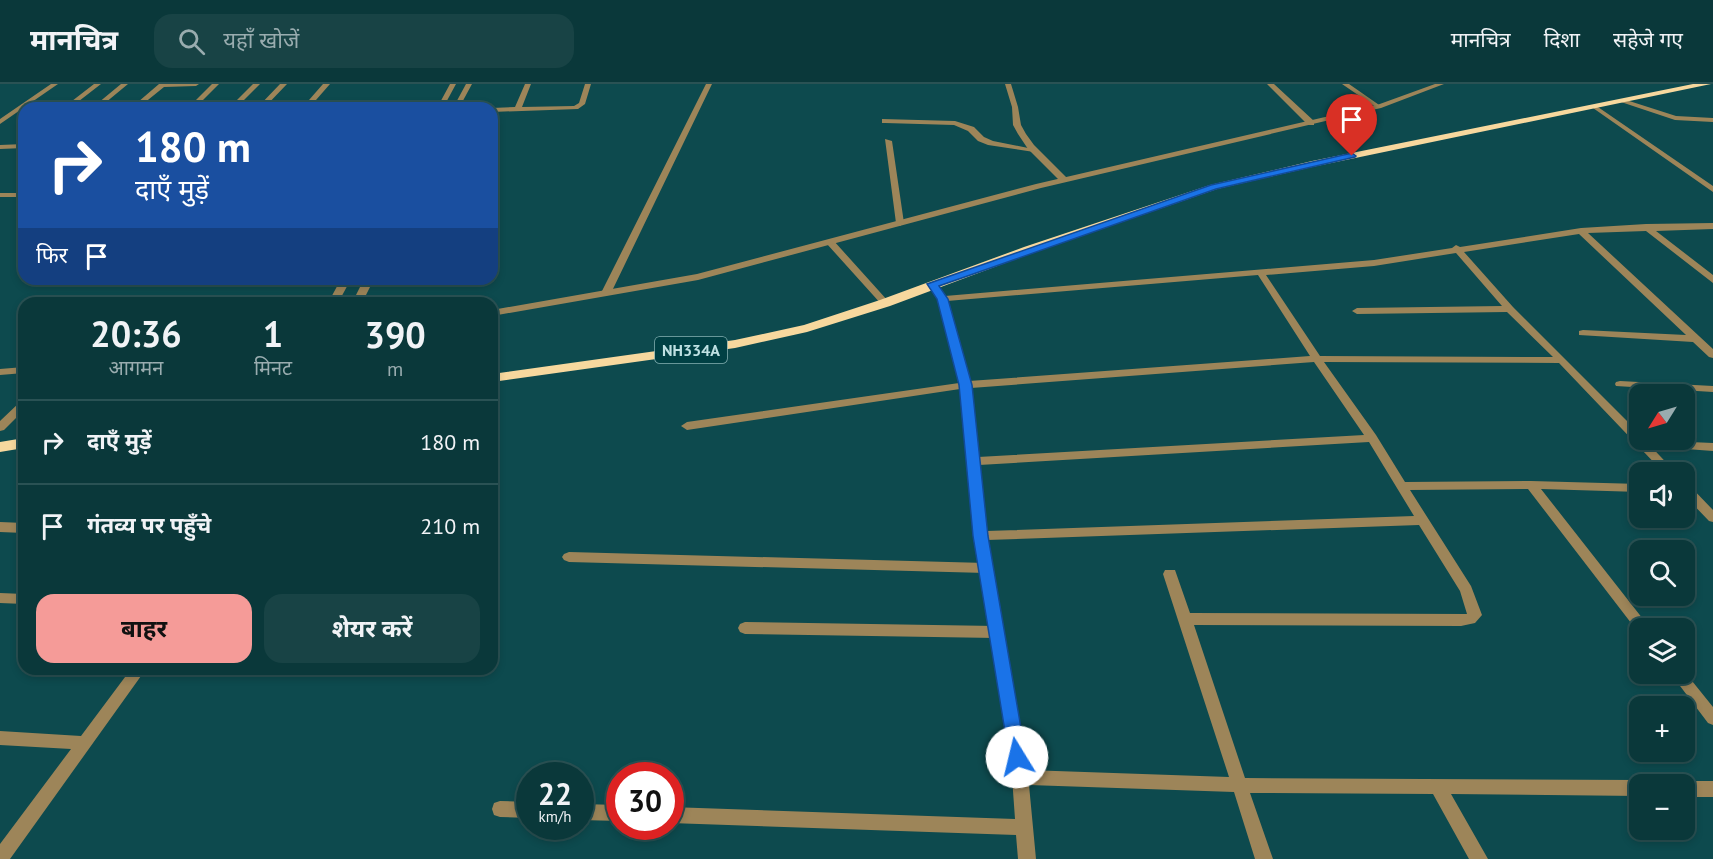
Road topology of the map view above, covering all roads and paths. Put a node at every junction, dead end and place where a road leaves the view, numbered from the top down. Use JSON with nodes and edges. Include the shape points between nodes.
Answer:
{"nodes":[{"id":1,"x":55,"y":84,"type":"edge"},
{"id":2,"x":98,"y":84,"type":"edge"},
{"id":3,"x":125,"y":84,"type":"edge"},
{"id":4,"x":196,"y":84,"type":"edge"},
{"id":5,"x":216,"y":84,"type":"edge"},
{"id":6,"x":257,"y":84,"type":"edge"},
{"id":7,"x":284,"y":84,"type":"edge"},
{"id":8,"x":327,"y":84,"type":"edge"},
{"id":9,"x":453,"y":84,"type":"edge"},
{"id":10,"x":469,"y":84,"type":"edge"},
{"id":11,"x":528,"y":84,"type":"edge"},
{"id":12,"x":588,"y":84,"type":"edge"},
{"id":13,"x":709,"y":84,"type":"edge"},
{"id":14,"x":1008,"y":84,"type":"edge"},
{"id":15,"x":1270,"y":84,"type":"edge"},
{"id":16,"x":1345,"y":84,"type":"edge"},
{"id":17,"x":1441,"y":84,"type":"edge"},
{"id":18,"x":1706,"y":84,"type":"edge"},
{"id":19,"x":163,"y":85,"type":"edge"},
{"id":20,"x":1623,"y":101,"type":"junction"},
{"id":21,"x":29,"y":102,"type":"edge"},
{"id":22,"x":74,"y":102,"type":"edge"},
{"id":23,"x":102,"y":102,"type":"edge"},
{"id":24,"x":142,"y":102,"type":"edge"},
{"id":25,"x":197,"y":102,"type":"edge"},
{"id":26,"x":238,"y":102,"type":"edge"},
{"id":27,"x":266,"y":102,"type":"edge"},
{"id":28,"x":310,"y":102,"type":"edge"},
{"id":29,"x":443,"y":102,"type":"edge"},
{"id":30,"x":459,"y":102,"type":"edge"},
{"id":31,"x":1595,"y":106,"type":"junction"},
{"id":32,"x":1379,"y":107,"type":"junction"},
{"id":33,"x":18,"y":110,"type":"edge"},
{"id":34,"x":498,"y":110,"type":"edge"},
{"id":35,"x":517,"y":110,"type":"junction"},
{"id":36,"x":1713,"y":119,"type":"edge"},
{"id":37,"x":1703,"y":120,"type":"junction"},
{"id":38,"x":885,"y":121,"type":"dead end"},
{"id":39,"x":0,"y":122,"type":"edge"},
{"id":40,"x":1311,"y":123,"type":"junction"},
{"id":41,"x":1713,"y":127,"type":"edge"},
{"id":42,"x":888,"y":141,"type":"dead end"},
{"id":43,"x":18,"y":144,"type":"edge"},
{"id":44,"x":15,"y":146,"type":"joint"},
{"id":45,"x":0,"y":147,"type":"edge"},
{"id":46,"x":1034,"y":150,"type":"junction"},
{"id":47,"x":1064,"y":180,"type":"junction"},
{"id":48,"x":1713,"y":190,"type":"edge"},
{"id":49,"x":0,"y":195,"type":"edge"},
{"id":50,"x":18,"y":195,"type":"edge"},
{"id":51,"x":900,"y":223,"type":"junction"},
{"id":52,"x":1713,"y":226,"type":"edge"},
{"id":53,"x":1646,"y":227,"type":"junction"},
{"id":54,"x":1581,"y":231,"type":"junction"},
{"id":55,"x":830,"y":242,"type":"junction"},
{"id":56,"x":1456,"y":248,"type":"junction"},
{"id":57,"x":1260,"y":272,"type":"junction"},
{"id":58,"x":1713,"y":280,"type":"edge"},
{"id":59,"x":932,"y":284,"type":"junction"},
{"id":60,"x":606,"y":293,"type":"junction"},
{"id":61,"x":942,"y":299,"type":"junction"},
{"id":62,"x":885,"y":303,"type":"junction"},
{"id":63,"x":1510,"y":309,"type":"junction"},
{"id":64,"x":1357,"y":311,"type":"dead end"},
{"id":65,"x":498,"y":312,"type":"edge"},
{"id":66,"x":1583,"y":333,"type":"dead end"},
{"id":67,"x":1696,"y":339,"type":"junction"},
{"id":68,"x":1713,"y":355,"type":"edge"},
{"id":69,"x":1317,"y":359,"type":"junction"},
{"id":70,"x":1562,"y":360,"type":"junction"},
{"id":71,"x":18,"y":370,"type":"edge"},
{"id":72,"x":0,"y":372,"type":"edge"},
{"id":73,"x":498,"y":377,"type":"edge"},
{"id":74,"x":1620,"y":384,"type":"dead end"},
{"id":75,"x":965,"y":385,"type":"junction"},
{"id":76,"x":1713,"y":388,"type":"edge"},
{"id":77,"x":18,"y":410,"type":"edge"},
{"id":78,"x":687,"y":426,"type":"dead end"},
{"id":79,"x":0,"y":427,"type":"edge"},
{"id":80,"x":1372,"y":438,"type":"junction"},
{"id":81,"x":18,"y":444,"type":"edge"},
{"id":82,"x":1695,"y":446,"type":"edge"},
{"id":83,"x":0,"y":447,"type":"edge"},
{"id":84,"x":1713,"y":447,"type":"edge"},
{"id":85,"x":972,"y":461,"type":"junction"},
{"id":86,"x":1659,"y":462,"type":"edge"},
{"id":87,"x":1532,"y":484,"type":"junction"},
{"id":88,"x":1401,"y":486,"type":"junction"},
{"id":89,"x":1629,"y":488,"type":"edge"},
{"id":90,"x":1695,"y":499,"type":"edge"},
{"id":91,"x":1713,"y":518,"type":"edge"},
{"id":92,"x":1421,"y":520,"type":"junction"},
{"id":93,"x":0,"y":527,"type":"edge"},
{"id":94,"x":18,"y":528,"type":"edge"},
{"id":95,"x":980,"y":536,"type":"junction"},
{"id":96,"x":569,"y":556,"type":"dead end"},
{"id":97,"x":986,"y":567,"type":"junction"},
{"id":98,"x":1170,"y":574,"type":"dead end"},
{"id":99,"x":0,"y":598,"type":"edge"},
{"id":100,"x":18,"y":599,"type":"edge"},
{"id":101,"x":1635,"y":618,"type":"edge"},
{"id":102,"x":1186,"y":619,"type":"junction"},
{"id":103,"x":745,"y":628,"type":"dead end"},
{"id":104,"x":996,"y":632,"type":"junction"},
{"id":105,"x":135,"y":675,"type":"edge"},
{"id":106,"x":1686,"y":684,"type":"edge"},
{"id":107,"x":1713,"y":718,"type":"edge"},
{"id":108,"x":0,"y":738,"type":"edge"},
{"id":109,"x":84,"y":743,"type":"junction"},
{"id":110,"x":1020,"y":777,"type":"junction"},
{"id":111,"x":1240,"y":785,"type":"junction"},
{"id":112,"x":1437,"y":785,"type":"junction"},
{"id":113,"x":1629,"y":788,"type":"edge"},
{"id":114,"x":1695,"y":789,"type":"edge"},
{"id":115,"x":1713,"y":789,"type":"edge"},
{"id":116,"x":500,"y":809,"type":"dead end"},
{"id":117,"x":516,"y":810,"type":"edge"},
{"id":118,"x":684,"y":815,"type":"edge"},
{"id":119,"x":1024,"y":827,"type":"junction"},
{"id":120,"x":0,"y":858,"type":"edge"},
{"id":121,"x":1027,"y":859,"type":"edge"},
{"id":122,"x":1264,"y":859,"type":"edge"},
{"id":123,"x":1479,"y":859,"type":"edge"}],
"edges":[{"from":1,"to":21,"type":"street"},
{"from":2,"to":22,"type":"street"},
{"from":3,"to":23,"type":"street"},
{"from":4,"to":19,"type":"street"},
{"from":5,"to":25,"type":"street"},
{"from":6,"to":26,"type":"street"},
{"from":7,"to":27,"type":"street"},
{"from":8,"to":28,"type":"street"},
{"from":9,"to":29,"type":"street"},
{"from":10,"to":30,"type":"street"},
{"from":11,"to":35,"type":"street"},
{"from":12,"to":35,"type":"street","via":[[582,104],[576,108]]},
{"from":13,"to":60,"type":"street"},
{"from":14,"to":46,"type":"street","via":[[1017,125]]},
{"from":15,"to":40,"type":"street"},
{"from":16,"to":32,"type":"street"},
{"from":17,"to":32,"type":"street"},
{"from":18,"to":20,"type":"highway","number":"NH334A"},
{"from":19,"to":24,"type":"street"},
{"from":20,"to":31,"type":"highway","number":"NH334A"},
{"from":20,"to":37,"type":"street","via":[[1675,118]]},
{"from":31,"to":48,"type":"street"},
{"from":31,"to":59,"type":"highway","number":"NH334A","via":[[1214,187]]},
{"from":32,"to":40,"type":"street"},
{"from":33,"to":39,"type":"street"},
{"from":34,"to":35,"type":"street"},
{"from":36,"to":37,"type":"street"},
{"from":37,"to":41,"type":"street"},
{"from":38,"to":46,"type":"street","via":[[955,123],[991,143]]},
{"from":40,"to":47,"type":"street"},
{"from":42,"to":51,"type":"street"},
{"from":43,"to":44,"type":"street"},
{"from":44,"to":45,"type":"street"},
{"from":46,"to":47,"type":"street"},
{"from":47,"to":51,"type":"street"},
{"from":49,"to":50,"type":"street"},
{"from":51,"to":55,"type":"street"},
{"from":52,"to":53,"type":"street"},
{"from":53,"to":54,"type":"street"},
{"from":53,"to":58,"type":"street"},
{"from":54,"to":56,"type":"street"},
{"from":54,"to":67,"type":"street"},
{"from":55,"to":60,"type":"street","via":[[698,277]]},
{"from":55,"to":62,"type":"street"},
{"from":56,"to":57,"type":"street","via":[[1374,263]]},
{"from":56,"to":63,"type":"street"},
{"from":57,"to":61,"type":"street"},
{"from":57,"to":69,"type":"street"},
{"from":59,"to":61,"type":"street"},
{"from":59,"to":62,"type":"highway","number":"NH334A"},
{"from":60,"to":65,"type":"street"},
{"from":61,"to":75,"type":"street"},
{"from":62,"to":73,"type":"highway","number":"NH334A","via":[[807,328],[735,344]]},
{"from":63,"to":64,"type":"street"},
{"from":63,"to":70,"type":"street"},
{"from":66,"to":67,"type":"street"},
{"from":67,"to":68,"type":"street"},
{"from":69,"to":70,"type":"street"},
{"from":69,"to":75,"type":"street"},
{"from":69,"to":80,"type":"street"},
{"from":70,"to":86,"type":"street"},
{"from":71,"to":72,"type":"street"},
{"from":74,"to":76,"type":"street"},
{"from":75,"to":78,"type":"street"},
{"from":75,"to":85,"type":"street"},
{"from":77,"to":79,"type":"street"},
{"from":80,"to":85,"type":"street"},
{"from":80,"to":88,"type":"street"},
{"from":81,"to":83,"type":"highway"},
{"from":82,"to":84,"type":"street"},
{"from":85,"to":95,"type":"street"},
{"from":87,"to":88,"type":"street"},
{"from":87,"to":89,"type":"street"},
{"from":87,"to":101,"type":"street"},
{"from":88,"to":92,"type":"street"},
{"from":90,"to":91,"type":"street"},
{"from":92,"to":95,"type":"street"},
{"from":92,"to":102,"type":"street","via":[[1466,590],[1475,615],[1470,619]]},
{"from":93,"to":94,"type":"street"},
{"from":95,"to":97,"type":"street"},
{"from":96,"to":97,"type":"street"},
{"from":97,"to":104,"type":"street"},
{"from":98,"to":102,"type":"street"},
{"from":99,"to":100,"type":"street"},
{"from":102,"to":111,"type":"street"},
{"from":103,"to":104,"type":"street"},
{"from":104,"to":110,"type":"street"},
{"from":105,"to":109,"type":"street"},
{"from":106,"to":107,"type":"street"},
{"from":108,"to":109,"type":"street"},
{"from":109,"to":120,"type":"street"},
{"from":110,"to":111,"type":"street"},
{"from":110,"to":119,"type":"street"},
{"from":111,"to":112,"type":"street"},
{"from":111,"to":122,"type":"street"},
{"from":112,"to":113,"type":"street"},
{"from":112,"to":123,"type":"street"},
{"from":114,"to":115,"type":"street"},
{"from":116,"to":117,"type":"street"},
{"from":118,"to":119,"type":"street"},
{"from":119,"to":121,"type":"street"}]}
